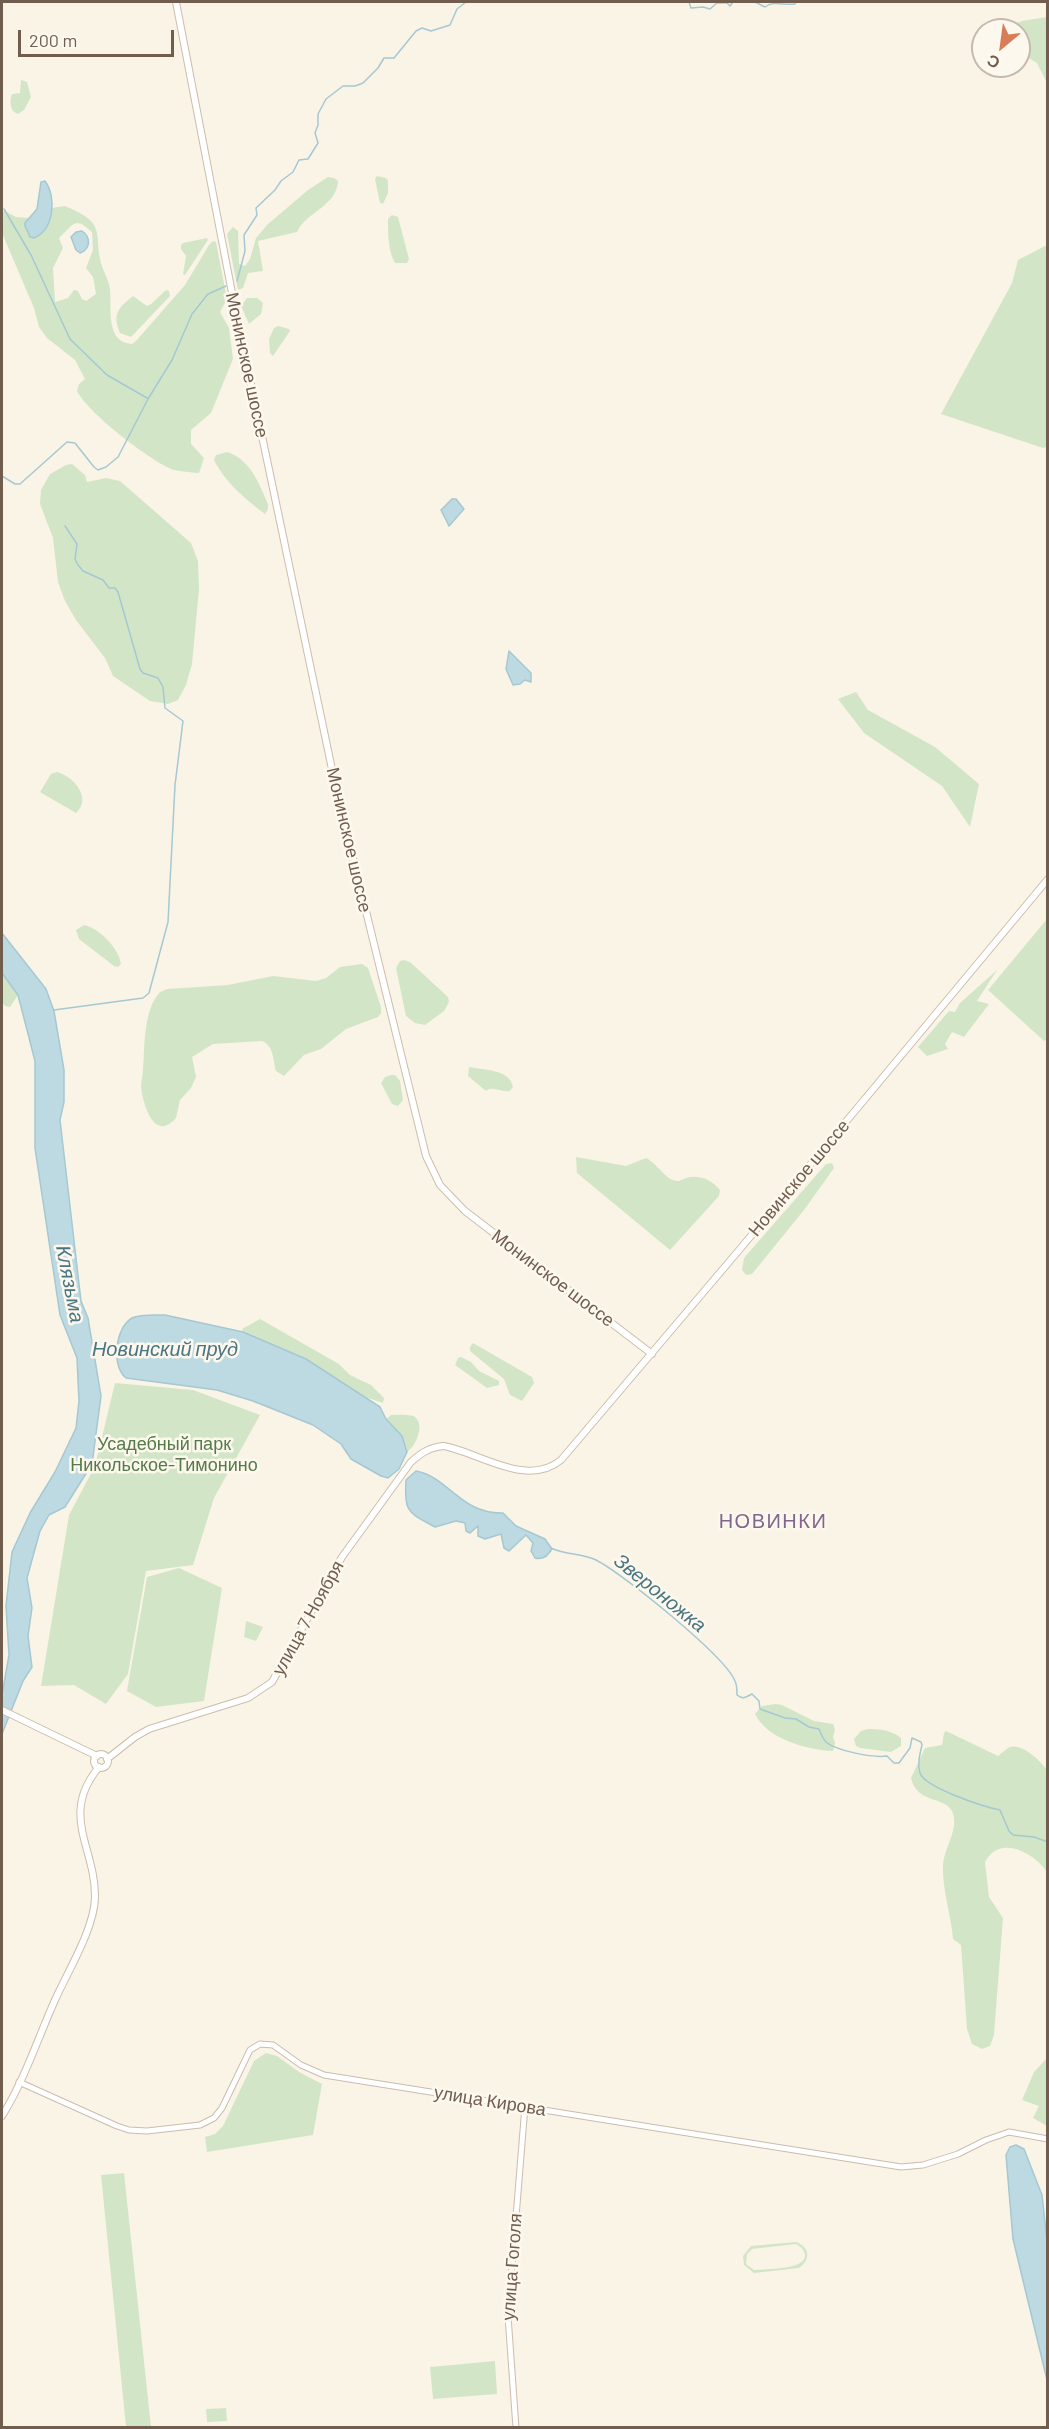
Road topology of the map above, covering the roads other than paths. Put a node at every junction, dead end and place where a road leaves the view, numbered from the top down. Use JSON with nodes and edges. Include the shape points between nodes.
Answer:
{"nodes":[{"id":1,"x":176,"y":2,"type":"edge"},
{"id":2,"x":1047,"y":879,"type":"edge"},
{"id":3,"x":651,"y":1354,"type":"junction"},
{"id":4,"x":411,"y":1462,"type":"joint"},
{"id":5,"x":2,"y":1710,"type":"edge"},
{"id":6,"x":115,"y":1753,"type":"junction"},
{"id":7,"x":97,"y":1756,"type":"junction"},
{"id":8,"x":107,"y":1759,"type":"junction"},
{"id":9,"x":99,"y":1767,"type":"junction"},
{"id":10,"x":91,"y":1778,"type":"junction"},
{"id":11,"x":19,"y":2082,"type":"junction"},
{"id":12,"x":525,"y":2106,"type":"junction"},
{"id":13,"x":2,"y":2116,"type":"edge"},
{"id":14,"x":1047,"y":2139,"type":"edge"},
{"id":15,"x":516,"y":2427,"type":"edge"}],
"edges":[{"from":1,"to":3,"type":"main road","name":"Монинское шоссе","via":[[337,793],[430,1168],[447,1194],[465,1211]]},
{"from":2,"to":3,"type":"main road","name":"Новинское шоссе"},
{"from":3,"to":4,"type":"main road","name":"Новинское шоссе","via":[[561,1460],[544,1469],[522,1470],[444,1446],[431,1448]]},
{"from":4,"to":6,"type":"main road","name":"улица 7 Ноября","via":[[342,1557],[277,1675],[265,1688],[226,1706],[149,1729]]},
{"from":5,"to":7,"type":"main road"},
{"from":6,"to":8,"type":"main road","name":"улица 7 Ноября"},
{"from":6,"to":10,"type":"main road"},
{"from":7,"to":8,"type":"main road"},
{"from":7,"to":9,"type":"main road","via":[[94,1762]]},
{"from":8,"to":9,"type":"main road"},
{"from":9,"to":10,"type":"main road"},
{"from":10,"to":11,"type":"main road","via":[[84,1791],[80,1820],[94,1885],[93,1914]]},
{"from":11,"to":12,"type":"street","name":"улица Кирова","via":[[129,2130],[185,2128],[207,2123],[222,2108],[250,2050],[260,2044],[273,2045],[301,2065],[324,2074]]},
{"from":11,"to":13,"type":"main road"},
{"from":12,"to":14,"type":"street","name":"улица Кирова","via":[[901,2167],[958,2154],[1000,2134],[1020,2132]]},
{"from":12,"to":15,"type":"street","name":"улица Гоголя","via":[[507,2316]]}]}
